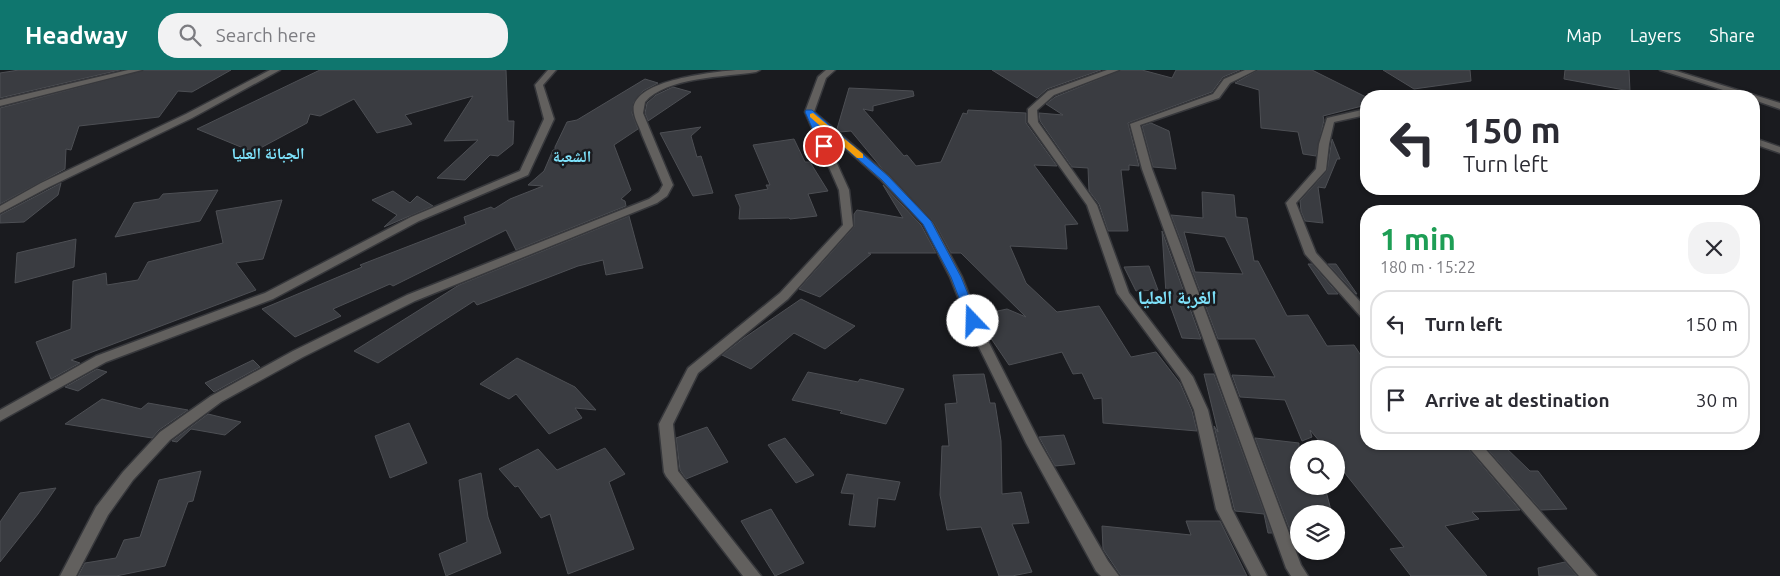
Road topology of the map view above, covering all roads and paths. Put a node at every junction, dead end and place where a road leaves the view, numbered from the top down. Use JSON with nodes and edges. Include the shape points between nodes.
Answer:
{"nodes":[{"id":1,"x":138,"y":70,"type":"edge"},
{"id":2,"x":276,"y":70,"type":"edge"},
{"id":3,"x":552,"y":70,"type":"edge"},
{"id":4,"x":756,"y":70,"type":"edge"},
{"id":5,"x":831,"y":70,"type":"edge"},
{"id":6,"x":1115,"y":70,"type":"edge"},
{"id":7,"x":1252,"y":70,"type":"edge"},
{"id":8,"x":1664,"y":70,"type":"edge"},
{"id":9,"x":1729,"y":90,"type":"edge"},
{"id":10,"x":1760,"y":100,"type":"edge"},
{"id":11,"x":0,"y":103,"type":"edge"},
{"id":12,"x":1780,"y":106,"type":"edge"},
{"id":13,"x":809,"y":112,"type":"junction"},
{"id":14,"x":1360,"y":113,"type":"edge"},
{"id":15,"x":1760,"y":143,"type":"edge"},
{"id":16,"x":1780,"y":150,"type":"edge"},
{"id":17,"x":0,"y":210,"type":"edge"},
{"id":18,"x":1360,"y":308,"type":"edge"},
{"id":19,"x":0,"y":416,"type":"edge"},
{"id":20,"x":1478,"y":450,"type":"edge"},
{"id":21,"x":1300,"y":574,"type":"edge"},
{"id":22,"x":68,"y":576,"type":"edge"},
{"id":23,"x":753,"y":576,"type":"edge"},
{"id":24,"x":1111,"y":576,"type":"edge"},
{"id":25,"x":1259,"y":576,"type":"edge"},
{"id":26,"x":1589,"y":576,"type":"edge"}],
"edges":[{"from":1,"to":11,"type":"street"},
{"from":2,"to":17,"type":"street"},
{"from":3,"to":19,"type":"street","via":[[539,85],[549,119],[524,173],[414,219],[269,296],[101,359]]},
{"from":4,"to":22,"type":"street","via":[[678,82],[645,96],[638,104],[638,114],[668,185],[654,201],[411,298],[224,395],[165,436],[128,476],[102,511]]},
{"from":5,"to":13,"type":"street","via":[[822,77]]},
{"from":6,"to":25,"type":"street","via":[[1051,93],[1032,109],[1033,122],[1092,205],[1123,293],[1186,377],[1201,410],[1224,509]]},
{"from":7,"to":21,"type":"street","via":[[1227,81],[1216,96],[1135,124],[1147,169]]},
{"from":8,"to":9,"type":"street"},
{"from":10,"to":12,"type":"street"},
{"from":13,"to":23,"type":"street","via":[[844,190],[848,226],[784,296],[693,371],[666,424],[671,472]]},
{"from":13,"to":24,"type":"street","via":[[885,178],[928,223],[956,277],[979,336],[1033,443],[1102,566]]},
{"from":14,"to":18,"type":"street","via":[[1330,120],[1321,170],[1291,203],[1311,254]]},
{"from":15,"to":16,"type":"street"},
{"from":20,"to":26,"type":"street"}]}
